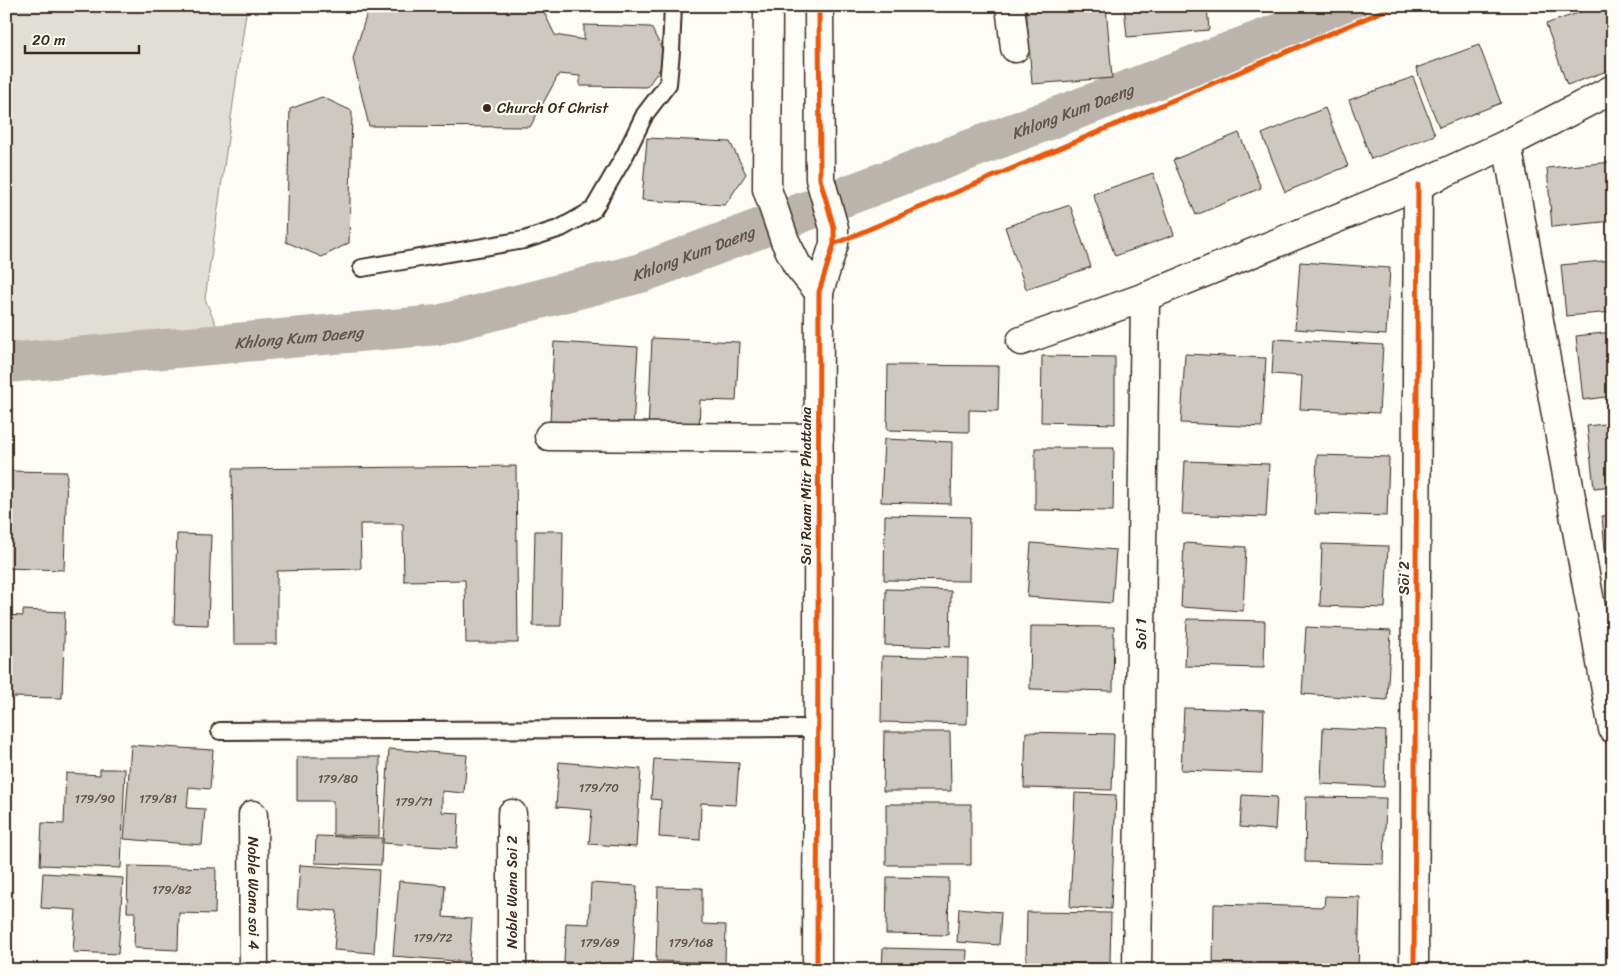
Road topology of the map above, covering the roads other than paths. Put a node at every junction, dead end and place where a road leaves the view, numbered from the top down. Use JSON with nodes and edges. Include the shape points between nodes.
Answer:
{"nodes":[{"id":1,"x":673,"y":6,"type":"edge"},
{"id":2,"x":768,"y":6,"type":"edge"},
{"id":3,"x":819,"y":6,"type":"edge"},
{"id":4,"x":1010,"y":6,"type":"edge"},
{"id":5,"x":1015,"y":48,"type":"dead end"},
{"id":6,"x":1613,"y":89,"type":"edge"},
{"id":7,"x":1507,"y":144,"type":"junction"},
{"id":8,"x":1418,"y":186,"type":"junction"},
{"id":9,"x":362,"y":268,"type":"dead end"},
{"id":10,"x":819,"y":292,"type":"junction"},
{"id":11,"x":1145,"y":297,"type":"junction"},
{"id":12,"x":1021,"y":341,"type":"dead end"},
{"id":13,"x":549,"y":436,"type":"dead end"},
{"id":14,"x":818,"y":438,"type":"junction"},
{"id":15,"x":818,"y":728,"type":"junction"},
{"id":16,"x":1613,"y":729,"type":"edge"},
{"id":17,"x":220,"y":730,"type":"dead end"},
{"id":18,"x":512,"y":814,"type":"dead end"},
{"id":19,"x":253,"y":815,"type":"dead end"},
{"id":20,"x":254,"y":970,"type":"edge"},
{"id":21,"x":512,"y":970,"type":"edge"},
{"id":22,"x":817,"y":970,"type":"edge"},
{"id":23,"x":1137,"y":970,"type":"edge"},
{"id":24,"x":1414,"y":970,"type":"edge"}],
"edges":[{"from":1,"to":9,"type":"lane","via":[[668,84],[646,114],[593,210],[561,228],[524,240]]},
{"from":2,"to":10,"type":"street","via":[[767,189],[797,265]]},
{"from":3,"to":10,"type":"street","name":"Soi Ruam Mitr Phattana","via":[[820,179],[834,228],[834,244]]},
{"from":4,"to":5,"type":"street"},
{"from":6,"to":7,"type":"street"},
{"from":7,"to":8,"type":"street"},
{"from":7,"to":16,"type":"street"},
{"from":8,"to":11,"type":"street"},
{"from":8,"to":24,"type":"street","name":"Soi 2"},
{"from":10,"to":14,"type":"street","name":"Soi Ruam Mitr Phattana"},
{"from":11,"to":12,"type":"street"},
{"from":11,"to":23,"type":"street","name":"Soi 1"},
{"from":13,"to":14,"type":"street"},
{"from":14,"to":15,"type":"street","name":"Soi Ruam Mitr Phattana"},
{"from":15,"to":17,"type":"lane"},
{"from":15,"to":22,"type":"street","name":"Soi Ruam Mitr Phattana"},
{"from":18,"to":21,"type":"street","name":"Noble Wana Soi 2"},
{"from":19,"to":20,"type":"street","name":"Noble Wana soi 4"}]}
